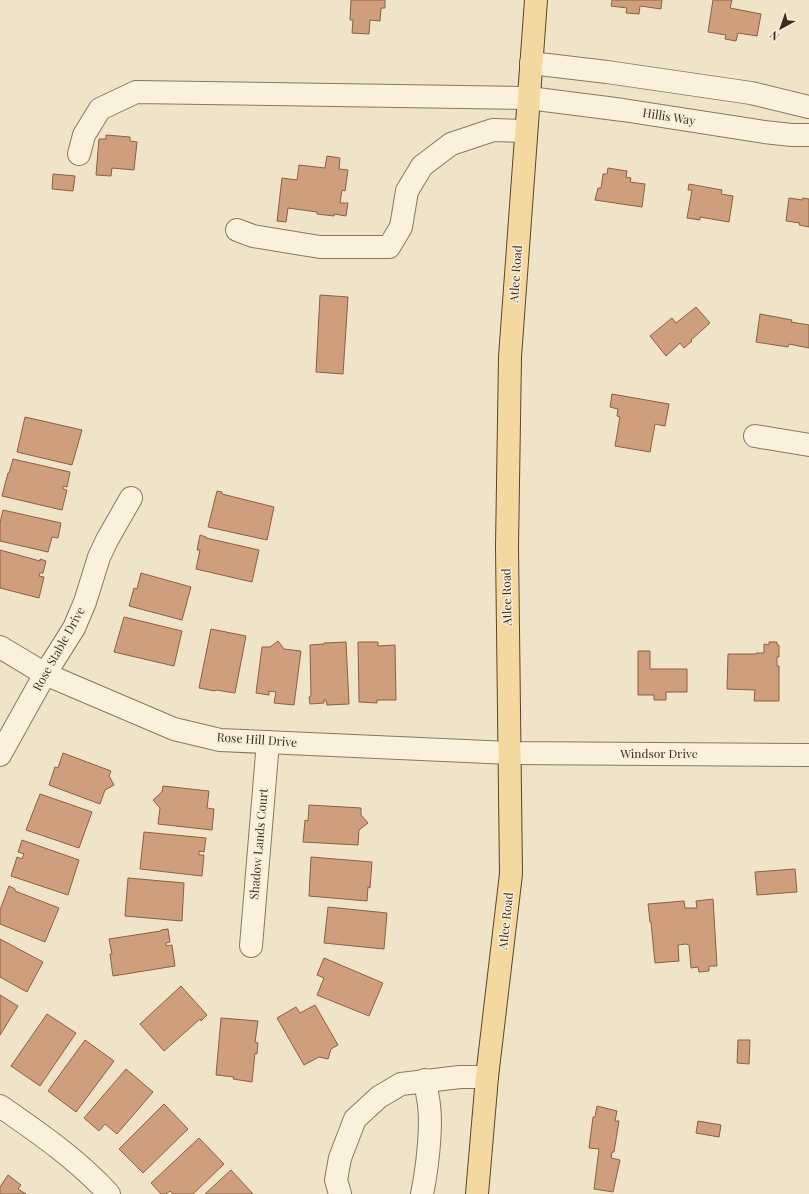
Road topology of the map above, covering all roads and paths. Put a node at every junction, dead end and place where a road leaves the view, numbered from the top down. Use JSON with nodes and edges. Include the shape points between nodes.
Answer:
{"nodes":[{"id":1,"x":536,"y":0,"type":"edge"},
{"id":2,"x":532,"y":63,"type":"junction"},
{"id":3,"x":529,"y":98,"type":"junction"},
{"id":4,"x":809,"y":106,"type":"edge"},
{"id":5,"x":526,"y":131,"type":"junction"},
{"id":6,"x":809,"y":136,"type":"edge"},
{"id":7,"x":79,"y":154,"type":"dead end"},
{"id":8,"x":237,"y":230,"type":"dead end"},
{"id":9,"x":755,"y":436,"type":"dead end"},
{"id":10,"x":809,"y":445,"type":"edge"},
{"id":11,"x":131,"y":498,"type":"dead end"},
{"id":12,"x":0,"y":647,"type":"edge"},
{"id":13,"x":45,"y":674,"type":"junction"},
{"id":14,"x":268,"y":742,"type":"junction"},
{"id":15,"x":510,"y":753,"type":"junction"},
{"id":16,"x":0,"y":755,"type":"edge"},
{"id":17,"x":809,"y":755,"type":"edge"},
{"id":18,"x":251,"y":946,"type":"dead end"},
{"id":19,"x":487,"y":1077,"type":"junction"},
{"id":20,"x":424,"y":1080,"type":"junction"},
{"id":21,"x":0,"y":1106,"type":"edge"},
{"id":22,"x":109,"y":1194,"type":"edge"},
{"id":23,"x":340,"y":1194,"type":"edge"},
{"id":24,"x":422,"y":1194,"type":"edge"},
{"id":25,"x":476,"y":1194,"type":"edge"}],
"edges":[{"from":1,"to":2,"type":"main road","name":"Atlee Road"},
{"from":2,"to":3,"type":"main road","name":"Atlee Road"},
{"from":2,"to":4,"type":"street","via":[[751,93]]},
{"from":3,"to":5,"type":"main road","name":"Atlee Road"},
{"from":3,"to":6,"type":"street","name":"Hillis Way","via":[[764,132]]},
{"from":3,"to":7,"type":"street","name":"Hillis Way","via":[[136,92],[100,108],[84,135]]},
{"from":5,"to":8,"type":"street","via":[[486,132],[451,144],[422,166],[407,191],[401,227],[389,247],[320,247],[253,236]]},
{"from":5,"to":15,"type":"main road","name":"Atlee Road","via":[[510,357],[507,547]]},
{"from":9,"to":10,"type":"street"},
{"from":11,"to":13,"type":"street","name":"Rose Stable Drive","via":[[102,551],[74,628]]},
{"from":12,"to":13,"type":"street","name":"Rose Hill Drive"},
{"from":13,"to":14,"type":"street","name":"Rose Hill Drive","via":[[174,729],[220,740]]},
{"from":13,"to":16,"type":"street","name":"Rose Stable Drive"},
{"from":14,"to":15,"type":"street","name":"Rose Hill Drive"},
{"from":14,"to":18,"type":"street","name":"Shadow Lands Court"},
{"from":15,"to":17,"type":"street","name":"Windsor Drive"},
{"from":15,"to":19,"type":"main road","name":"Atlee Road","via":[[511,874]]},
{"from":19,"to":20,"type":"street"},
{"from":19,"to":25,"type":"main road","name":"Atlee Road"},
{"from":20,"to":23,"type":"street","via":[[400,1084],[379,1097],[355,1119],[340,1158],[336,1180]]},
{"from":20,"to":24,"type":"street","via":[[429,1106]]},
{"from":21,"to":22,"type":"street","via":[[55,1144]]}]}
